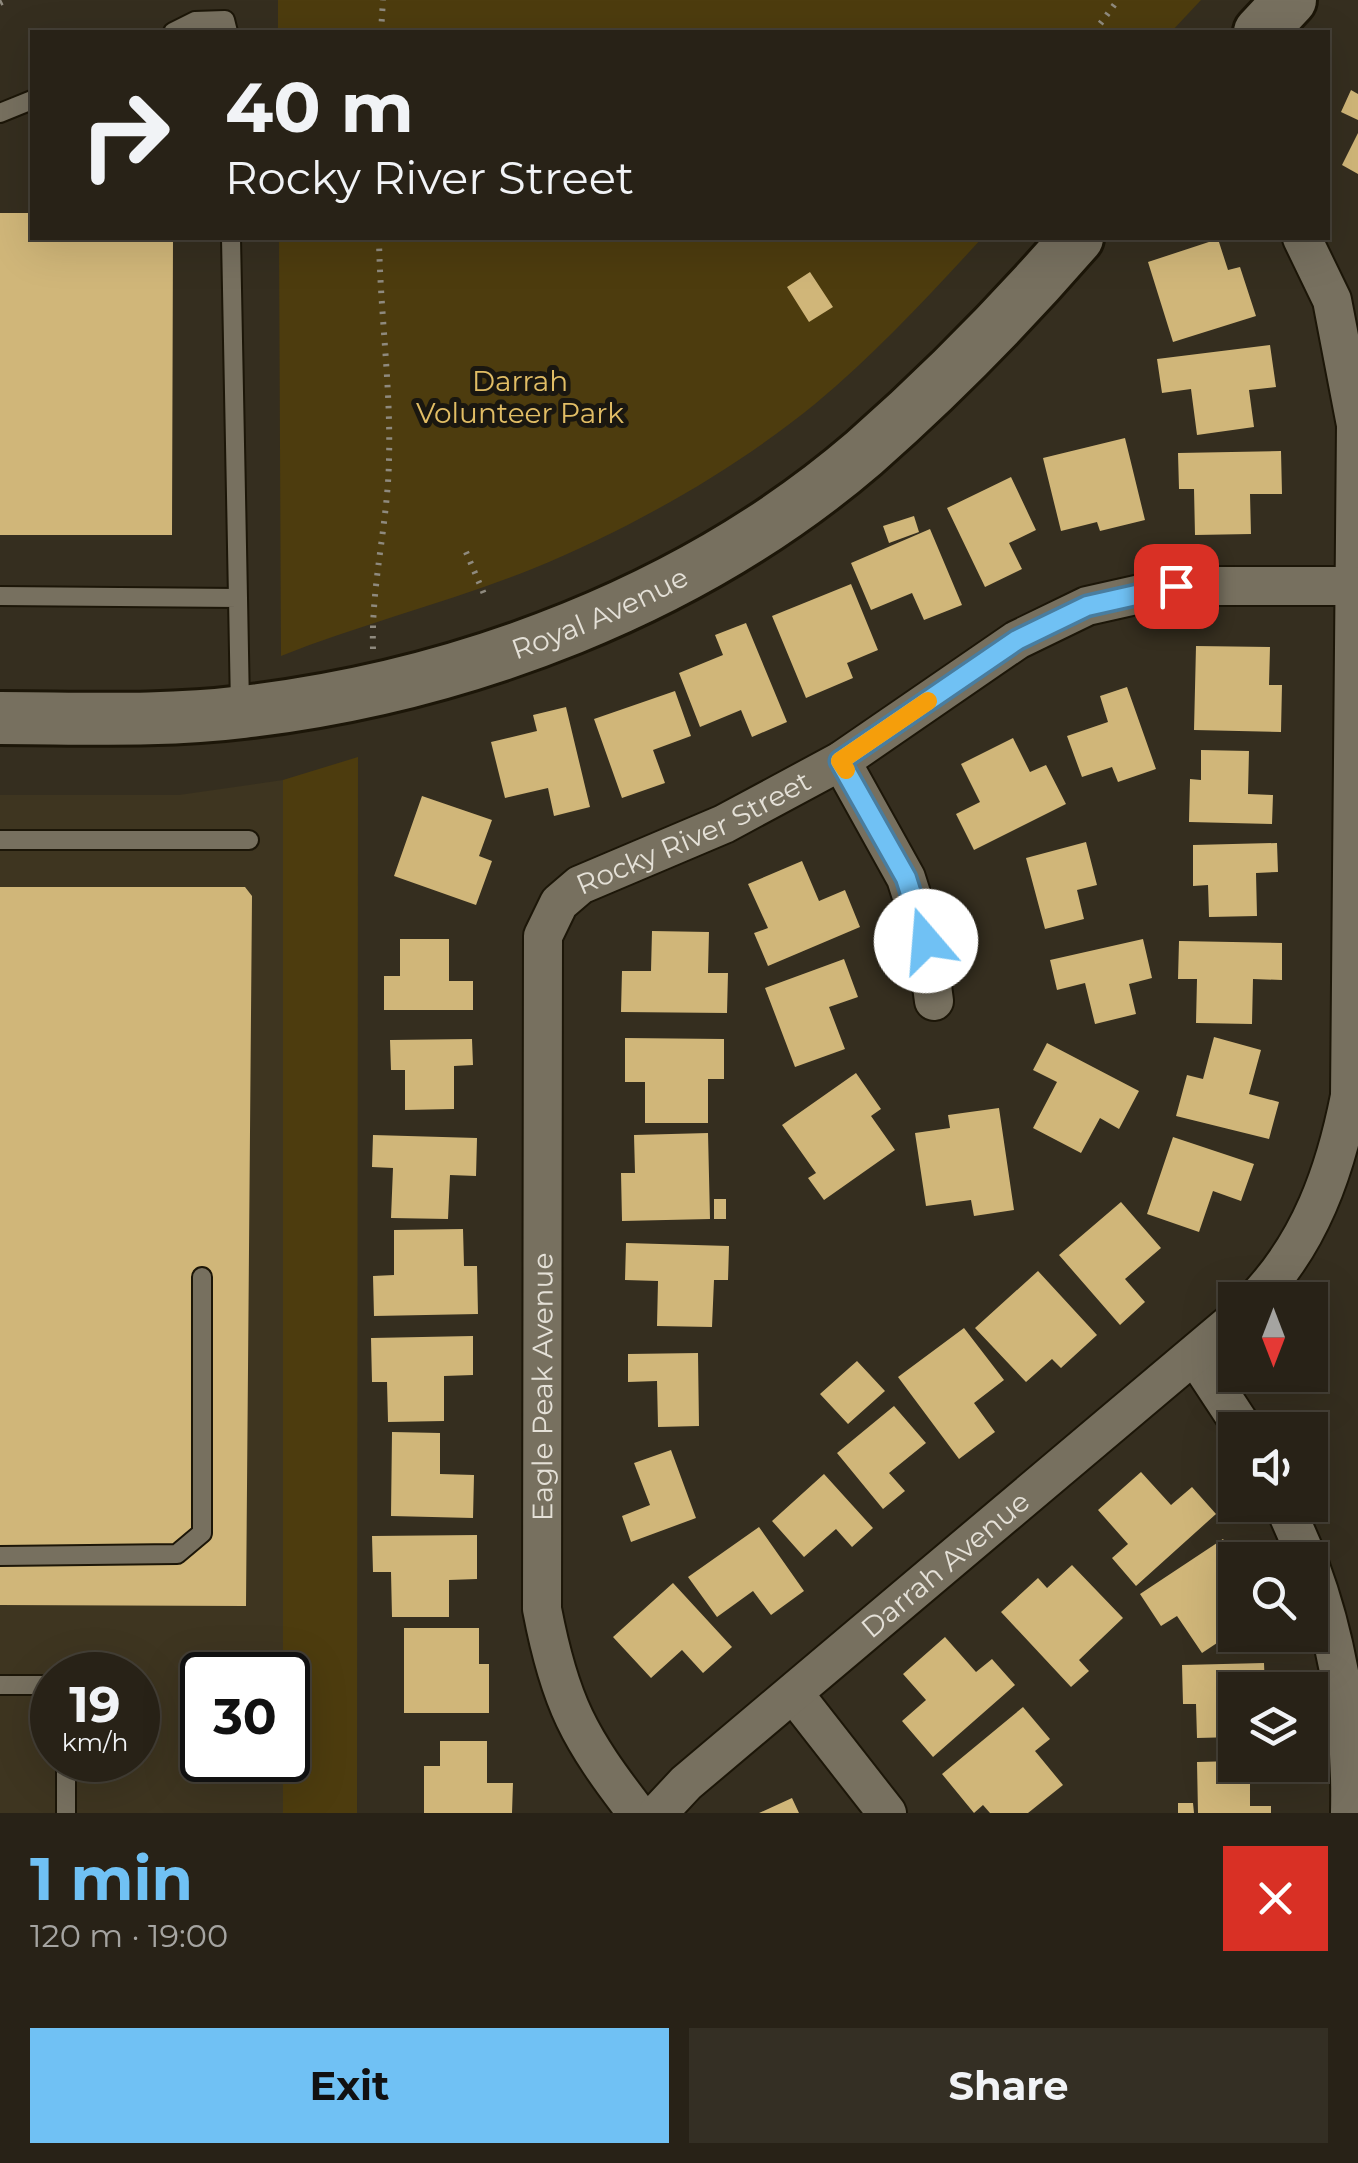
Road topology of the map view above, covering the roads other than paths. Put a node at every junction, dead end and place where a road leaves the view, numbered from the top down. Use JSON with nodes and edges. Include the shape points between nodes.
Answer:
{"nodes":[{"id":1,"x":1290,"y":0,"type":"edge"},
{"id":2,"x":176,"y":30,"type":"edge"},
{"id":3,"x":228,"y":30,"type":"edge"},
{"id":4,"x":1262,"y":30,"type":"edge"},
{"id":5,"x":30,"y":101,"type":"edge"},
{"id":6,"x":0,"y":114,"type":"edge"},
{"id":7,"x":231,"y":240,"type":"edge"},
{"id":8,"x":1075,"y":240,"type":"edge"},
{"id":9,"x":1303,"y":240,"type":"edge"},
{"id":10,"x":1356,"y":586,"type":"junction"},
{"id":11,"x":0,"y":596,"type":"edge"},
{"id":12,"x":238,"y":598,"type":"junction"},
{"id":13,"x":240,"y":712,"type":"junction"},
{"id":14,"x":0,"y":718,"type":"edge"},
{"id":15,"x":840,"y":761,"type":"junction"},
{"id":16,"x":0,"y":840,"type":"edge"},
{"id":17,"x":249,"y":840,"type":"dead end"},
{"id":18,"x":543,"y":936,"type":"joint"},
{"id":19,"x":934,"y":1001,"type":"dead end"},
{"id":20,"x":202,"y":1277,"type":"dead end"},
{"id":21,"x":1272,"y":1282,"type":"edge"},
{"id":22,"x":1218,"y":1337,"type":"edge"},
{"id":23,"x":1196,"y":1358,"type":"junction"},
{"id":24,"x":1232,"y":1412,"type":"edge"},
{"id":25,"x":0,"y":1556,"type":"edge"},
{"id":26,"x":1328,"y":1624,"type":"edge"},
{"id":27,"x":0,"y":1685,"type":"edge"},
{"id":28,"x":30,"y":1685,"type":"edge"},
{"id":29,"x":794,"y":1694,"type":"junction"},
{"id":30,"x":66,"y":1782,"type":"edge"},
{"id":31,"x":66,"y":1813,"type":"edge"},
{"id":32,"x":637,"y":1813,"type":"edge"},
{"id":33,"x":658,"y":1813,"type":"edge"},
{"id":34,"x":888,"y":1813,"type":"edge"},
{"id":35,"x":1350,"y":1813,"type":"edge"}],
"edges":[{"from":1,"to":4,"type":"main road"},
{"from":2,"to":3,"type":"lane","via":[[195,20],[225,20]]},
{"from":5,"to":6,"type":"lane"},
{"from":7,"to":12,"type":"lane"},
{"from":8,"to":13,"type":"main road","name":"Royal Avenue","via":[[1019,304],[862,455],[716,556],[535,641],[374,690]]},
{"from":9,"to":10,"type":"street","via":[[1332,300],[1346,357],[1356,425]]},
{"from":10,"to":15,"type":"street","name":"Rocky River Street","via":[[1176,586],[1087,606],[1017,640]]},
{"from":10,"to":21,"type":"street","via":[[1350,1096],[1337,1162],[1313,1219]]},
{"from":11,"to":12,"type":"lane"},
{"from":12,"to":13,"type":"lane"},
{"from":13,"to":14,"type":"main road","name":"Royal Avenue"},
{"from":15,"to":18,"type":"street","name":"Rocky River Street","via":[[724,824],[580,885],[559,903]]},
{"from":15,"to":19,"type":"street","via":[[906,878],[926,941]]},
{"from":16,"to":17,"type":"lane"},
{"from":18,"to":32,"type":"street","name":"Eagle Peak Avenue","via":[[542,1609],[572,1721]]},
{"from":20,"to":25,"type":"lane","via":[[202,1533],[177,1554]]},
{"from":22,"to":23,"type":"street","name":"Darrah Avenue"},
{"from":23,"to":24,"type":"street"},
{"from":23,"to":29,"type":"street","name":"Darrah Avenue"},
{"from":26,"to":35,"type":"street","via":[[1342,1689]]},
{"from":27,"to":28,"type":"lane"},
{"from":29,"to":33,"type":"street","name":"Darrah Avenue"},
{"from":29,"to":34,"type":"street"},
{"from":30,"to":31,"type":"lane"}]}
